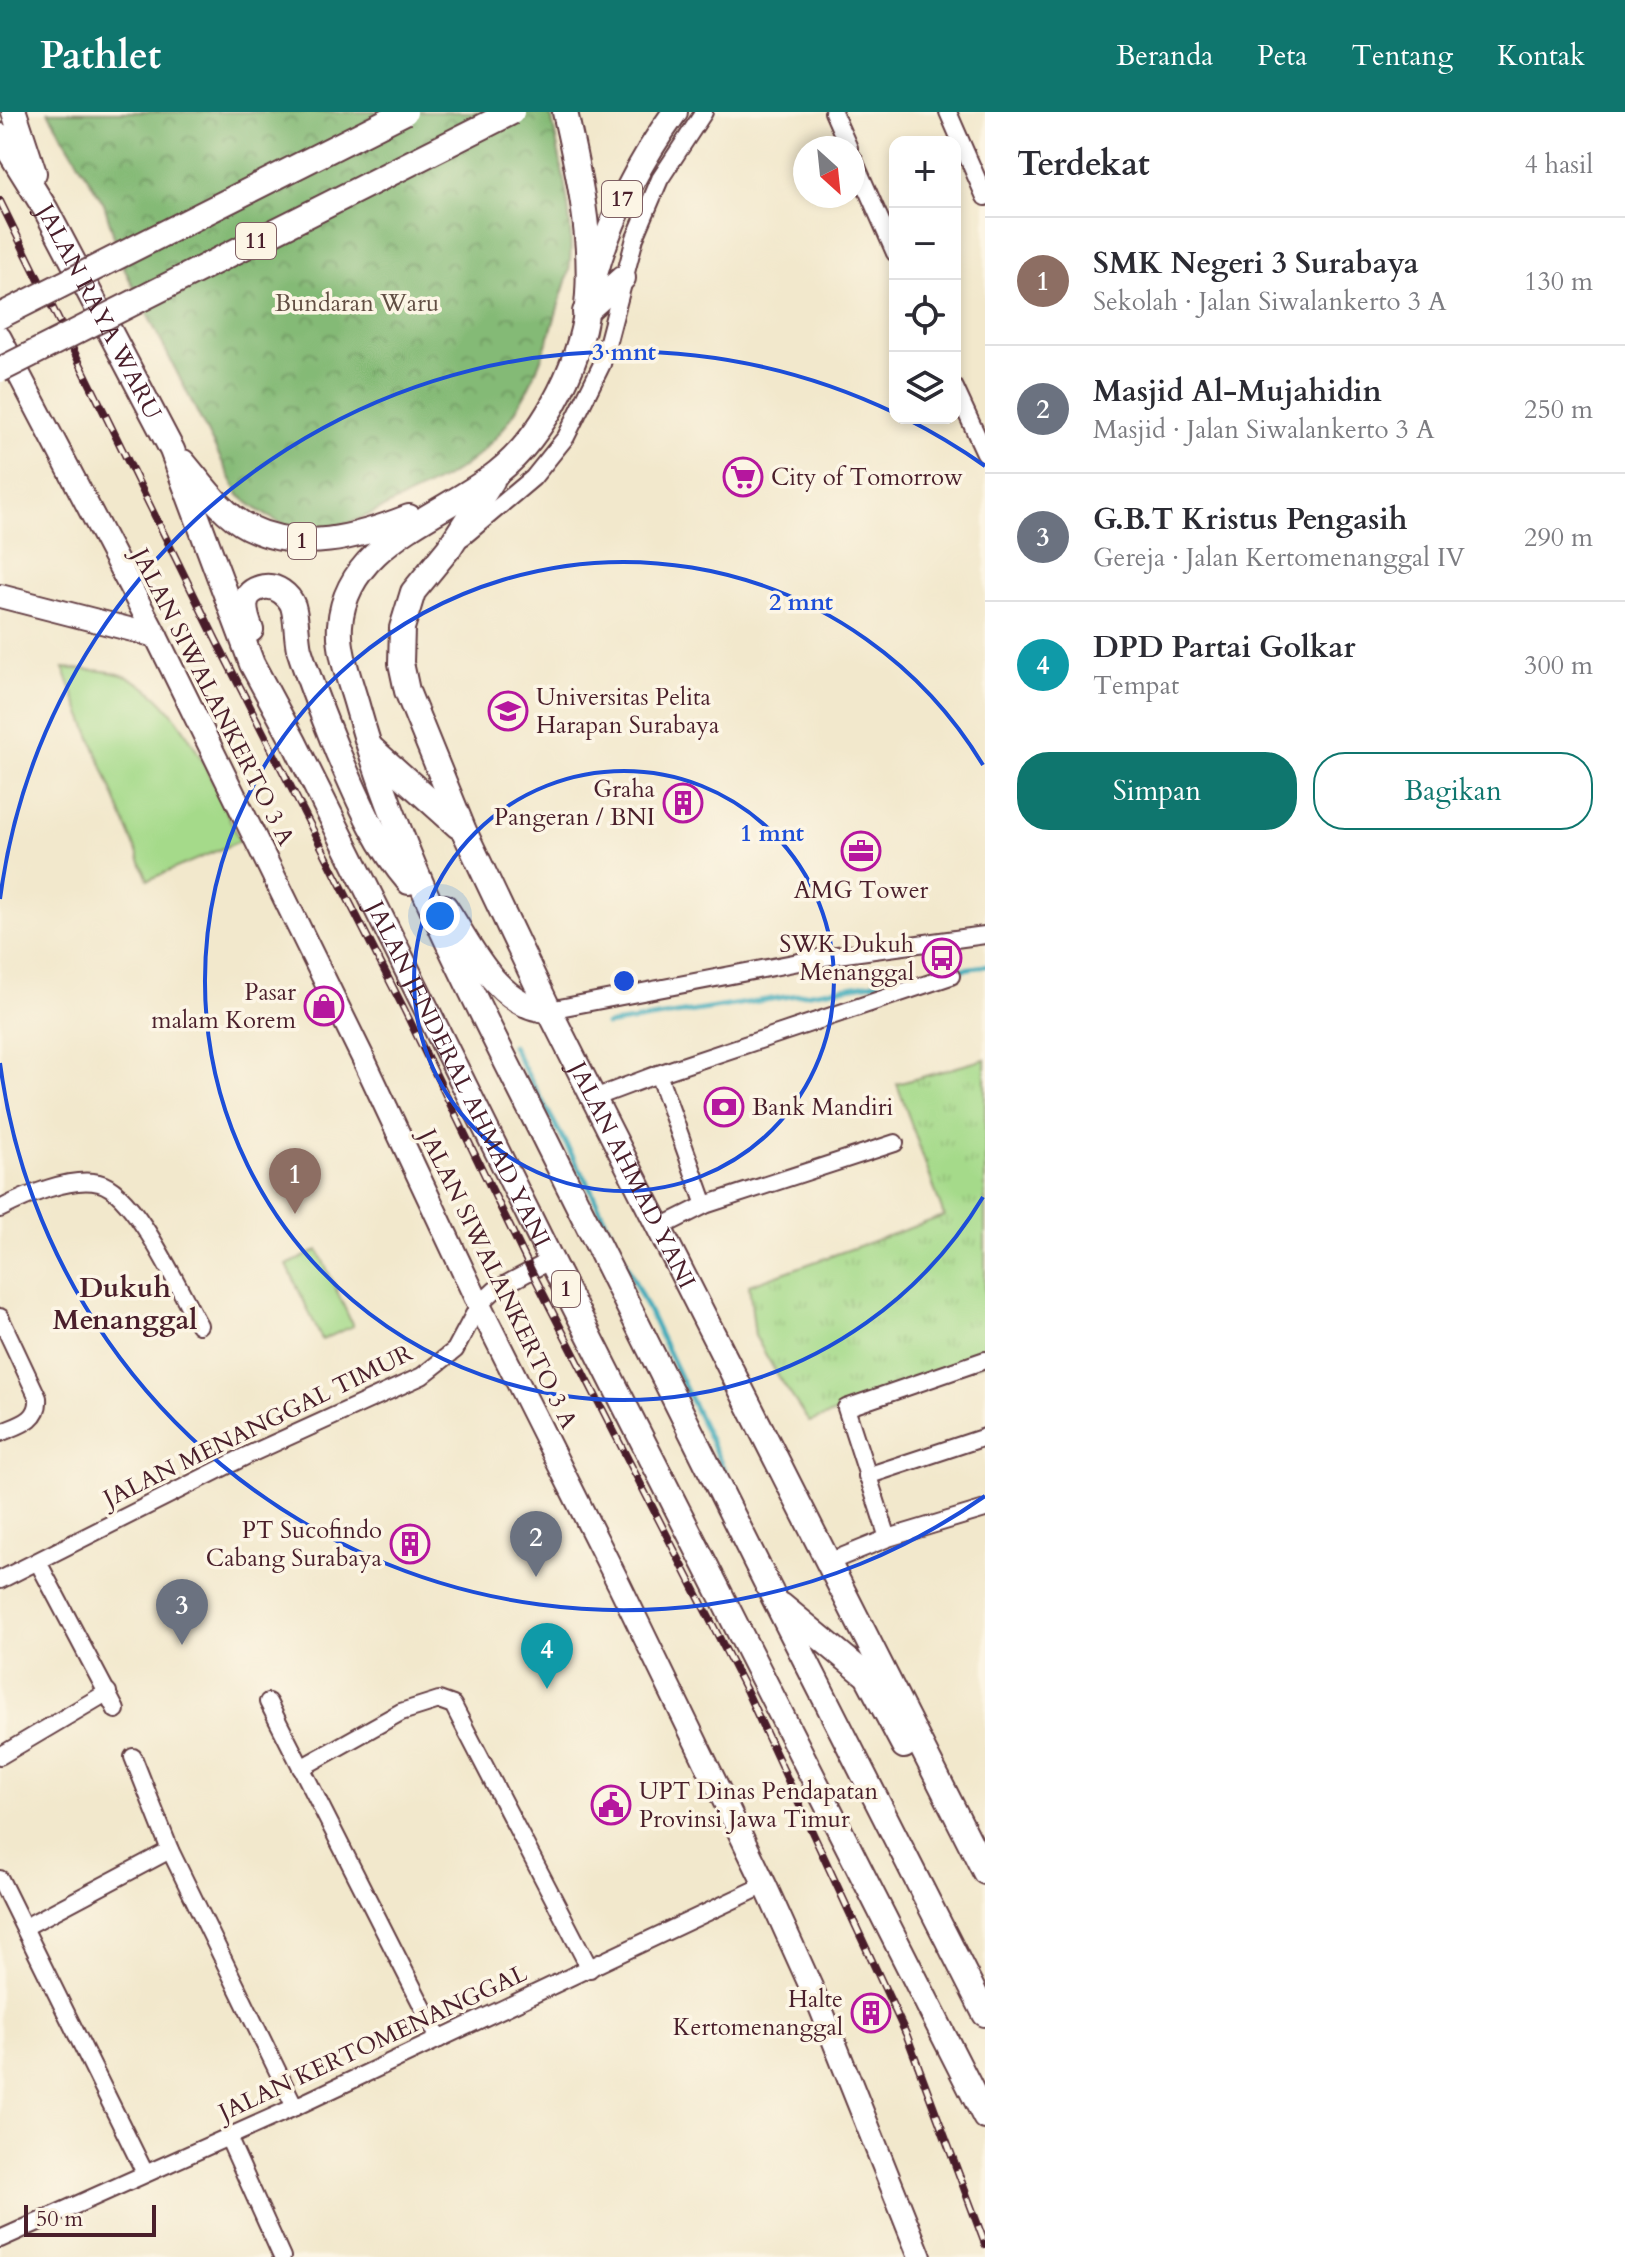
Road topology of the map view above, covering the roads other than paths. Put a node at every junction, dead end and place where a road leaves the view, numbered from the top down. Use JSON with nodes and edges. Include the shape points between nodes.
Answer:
{"nodes":[{"id":1,"x":14,"y":112,"type":"edge"},
{"id":2,"x":405,"y":112,"type":"edge"},
{"id":3,"x":512,"y":112,"type":"edge"},
{"id":4,"x":565,"y":112,"type":"edge"},
{"id":5,"x":675,"y":112,"type":"edge"},
{"id":6,"x":704,"y":112,"type":"edge"},
{"id":7,"x":833,"y":112,"type":"edge"},
{"id":8,"x":948,"y":112,"type":"edge"},
{"id":9,"x":0,"y":136,"type":"edge"},
{"id":10,"x":844,"y":136,"type":"edge"},
{"id":11,"x":865,"y":185,"type":"edge"},
{"id":12,"x":985,"y":197,"type":"edge"},
{"id":13,"x":46,"y":210,"type":"junction"},
{"id":14,"x":889,"y":239,"type":"edge"},
{"id":15,"x":623,"y":278,"type":"junction"},
{"id":16,"x":587,"y":304,"type":"junction"},
{"id":17,"x":0,"y":316,"type":"edge"},
{"id":18,"x":0,"y":338,"type":"edge"},
{"id":19,"x":0,"y":370,"type":"edge"},
{"id":20,"x":961,"y":401,"type":"edge"},
{"id":21,"x":172,"y":450,"type":"junction"},
{"id":22,"x":985,"y":453,"type":"edge"},
{"id":23,"x":498,"y":473,"type":"junction"},
{"id":24,"x":459,"y":498,"type":"junction"},
{"id":25,"x":449,"y":548,"type":"junction"},
{"id":26,"x":0,"y":596,"type":"edge"},
{"id":27,"x":156,"y":636,"type":"junction"},
{"id":28,"x":295,"y":744,"type":"junction"},
{"id":29,"x":368,"y":745,"type":"junction"},
{"id":30,"x":464,"y":831,"type":"junction"},
{"id":31,"x":409,"y":859,"type":"junction"},
{"id":32,"x":430,"y":903,"type":"junction"},
{"id":33,"x":985,"y":935,"type":"edge"},
{"id":34,"x":951,"y":976,"type":"dead end"},
{"id":35,"x":549,"y":1010,"type":"junction"},
{"id":36,"x":658,"y":1074,"type":"junction"},
{"id":37,"x":594,"y":1098,"type":"junction"},
{"id":38,"x":895,"y":1143,"type":"dead end"},
{"id":39,"x":705,"y":1205,"type":"junction"},
{"id":40,"x":0,"y":1209,"type":"edge"},
{"id":41,"x":659,"y":1228,"type":"junction"},
{"id":42,"x":551,"y":1260,"type":"junction"},
{"id":43,"x":479,"y":1305,"type":"junction"},
{"id":44,"x":0,"y":1317,"type":"edge"},
{"id":45,"x":199,"y":1325,"type":"dead end"},
{"id":46,"x":985,"y":1360,"type":"edge"},
{"id":47,"x":0,"y":1433,"type":"edge"},
{"id":48,"x":985,"y":1437,"type":"edge"},
{"id":49,"x":867,"y":1476,"type":"junction"},
{"id":50,"x":985,"y":1509,"type":"edge"},
{"id":51,"x":888,"y":1538,"type":"junction"},
{"id":52,"x":38,"y":1562,"type":"junction"},
{"id":53,"x":829,"y":1562,"type":"junction"},
{"id":54,"x":0,"y":1580,"type":"edge"},
{"id":55,"x":773,"y":1598,"type":"junction"},
{"id":56,"x":108,"y":1692,"type":"junction"},
{"id":57,"x":268,"y":1702,"type":"dead end"},
{"id":58,"x":116,"y":1710,"type":"dead end"},
{"id":59,"x":0,"y":1756,"type":"edge"},
{"id":60,"x":133,"y":1757,"type":"dead end"},
{"id":61,"x":301,"y":1768,"type":"junction"},
{"id":62,"x":170,"y":1850,"type":"junction"},
{"id":63,"x":980,"y":1863,"type":"edge"},
{"id":64,"x":0,"y":1879,"type":"edge"},
{"id":65,"x":765,"y":1885,"type":"junction"},
{"id":66,"x":25,"y":1927,"type":"junction"},
{"id":67,"x":590,"y":1969,"type":"junction"},
{"id":68,"x":985,"y":2014,"type":"edge"},
{"id":69,"x":439,"y":2039,"type":"junction"},
{"id":70,"x":295,"y":2107,"type":"junction"},
{"id":71,"x":985,"y":2117,"type":"edge"},
{"id":72,"x":228,"y":2137,"type":"junction"},
{"id":73,"x":145,"y":2173,"type":"junction"},
{"id":74,"x":0,"y":2239,"type":"edge"},
{"id":75,"x":282,"y":2257,"type":"edge"},
{"id":76,"x":920,"y":2257,"type":"edge"}],
"edges":[{"from":1,"to":13,"type":"highway"},
{"from":2,"to":17,"type":"highway","number":"11","bridge":true},
{"from":3,"to":19,"type":"highway","number":"11","bridge":true},
{"from":4,"to":16,"type":"highway","number":"1","via":[[582,196]]},
{"from":5,"to":16,"type":"highway","number":"17","via":[[624,193],[603,243]]},
{"from":6,"to":15,"type":"street","via":[[660,179]]},
{"from":7,"to":10,"type":"street"},
{"from":8,"to":12,"type":"street"},
{"from":9,"to":13,"type":"highway","name":"JALAN RAYA WARU","number":"1"},
{"from":11,"to":14,"type":"street"},
{"from":13,"to":21,"type":"highway","name":"JALAN RAYA WARU","number":"1"},
{"from":15,"to":16,"type":"highway"},
{"from":15,"to":25,"type":"street","via":[[602,364],[566,437],[533,478]]},
{"from":16,"to":23,"type":"highway","number":"1","via":[[578,346],[549,411]]},
{"from":18,"to":27,"type":"main road","name":"JALAN SIWALANKERTO 3 A"},
{"from":20,"to":22,"type":"street"},
{"from":21,"to":24,"type":"highway","number":"1","via":[[246,526],[291,542],[368,533]]},
{"from":21,"to":28,"type":"highway","name":"JALAN JENDERAL AHMAD YANI","number":"1","via":[[252,664]]},
{"from":23,"to":24,"type":"highway","number":"1"},
{"from":23,"to":25,"type":"highway","name":"JALAN AHMAD YANI","number":"1"},
{"from":24,"to":29,"type":"highway","name":"JALAN JENDERAL AHMAD YANI","number":"1","via":[[397,534],[345,600],[339,627],[342,653]]},
{"from":25,"to":30,"type":"highway","name":"JALAN AHMAD YANI","number":"1","via":[[413,592],[402,628],[401,663],[407,691]]},
{"from":26,"to":27,"type":"main road"},
{"from":27,"to":43,"type":"main road","name":"JALAN SIWALANKERTO 3 A"},
{"from":28,"to":32,"type":"highway","via":[[243,610],[249,594],[270,586],[293,606],[308,677],[364,815],[406,879]]},
{"from":28,"to":42,"type":"highway","name":"JALAN JENDERAL AHMAD YANI","number":"1"},
{"from":29,"to":30,"type":"highway"},
{"from":29,"to":31,"type":"highway","name":"JALAN JENDERAL AHMAD YANI","number":"1"},
{"from":30,"to":35,"type":"highway","name":"JALAN AHMAD YANI","number":"1"},
{"from":31,"to":32,"type":"highway","name":"JALAN JENDERAL AHMAD YANI","number":"1"},
{"from":31,"to":35,"type":"highway","via":[[504,991],[536,1010]]},
{"from":32,"to":55,"type":"highway","name":"JALAN JENDERAL AHMAD YANI","number":"1"},
{"from":33,"to":35,"type":"street","via":[[830,956]]},
{"from":34,"to":36,"type":"street"},
{"from":35,"to":37,"type":"highway","name":"JALAN AHMAD YANI","number":"1"},
{"from":36,"to":37,"type":"street"},
{"from":36,"to":39,"type":"street"},
{"from":37,"to":41,"type":"highway","name":"JALAN AHMAD YANI","number":"1"},
{"from":38,"to":39,"type":"street"},
{"from":39,"to":41,"type":"street"},
{"from":40,"to":45,"type":"street","via":[[41,1191],[85,1181],[114,1188],[139,1219]]},
{"from":41,"to":53,"type":"highway","name":"JALAN AHMAD YANI","number":"1"},
{"from":42,"to":43,"type":"street","name":"JALAN MENANGGAL TIMUR","via":[[495,1290]]},
{"from":42,"to":71,"type":"highway","name":"JALAN JENDERAL AHMAD YANI","number":"1"},
{"from":43,"to":52,"type":"street","name":"JALAN MENANGGAL TIMUR","via":[[455,1350],[422,1376],[246,1456]]},
{"from":43,"to":65,"type":"main road","name":"JALAN SIWALANKERTO 3 A"},
{"from":44,"to":47,"type":"street","via":[[39,1409],[33,1418]]},
{"from":46,"to":49,"type":"street","via":[[847,1407]]},
{"from":48,"to":49,"type":"street"},
{"from":49,"to":51,"type":"street"},
{"from":50,"to":51,"type":"street"},
{"from":51,"to":53,"type":"street"},
{"from":52,"to":54,"type":"street","name":"JALAN MENANGGAL TIMUR"},
{"from":52,"to":56,"type":"street"},
{"from":53,"to":63,"type":"highway","name":"JALAN AHMAD YANI","number":"1"},
{"from":55,"to":63,"type":"highway","via":[[867,1676],[952,1840]]},
{"from":55,"to":68,"type":"highway","name":"JALAN JENDERAL AHMAD YANI","number":"1"},
{"from":56,"to":58,"type":"street"},
{"from":56,"to":59,"type":"street"},
{"from":57,"to":61,"type":"street"},
{"from":60,"to":62,"type":"street"},
{"from":61,"to":67,"type":"street","via":[[401,1712],[439,1700],[453,1705]]},
{"from":61,"to":69,"type":"street"},
{"from":62,"to":66,"type":"street"},
{"from":62,"to":70,"type":"street"},
{"from":64,"to":66,"type":"street"},
{"from":65,"to":67,"type":"street","name":"JALAN KERTOMENANGGAL"},
{"from":65,"to":76,"type":"main road","name":"JALAN SIWALANKERTO 3 A"},
{"from":66,"to":73,"type":"street"},
{"from":67,"to":69,"type":"street","name":"JALAN KERTOMENANGGAL"},
{"from":69,"to":70,"type":"street","name":"JALAN KERTOMENANGGAL"},
{"from":70,"to":72,"type":"street","name":"JALAN KERTOMENANGGAL"},
{"from":72,"to":73,"type":"street","name":"JALAN KERTOMENANGGAL"},
{"from":72,"to":75,"type":"street"},
{"from":73,"to":74,"type":"street","name":"JALAN KERTOMENANGGAL"}]}
